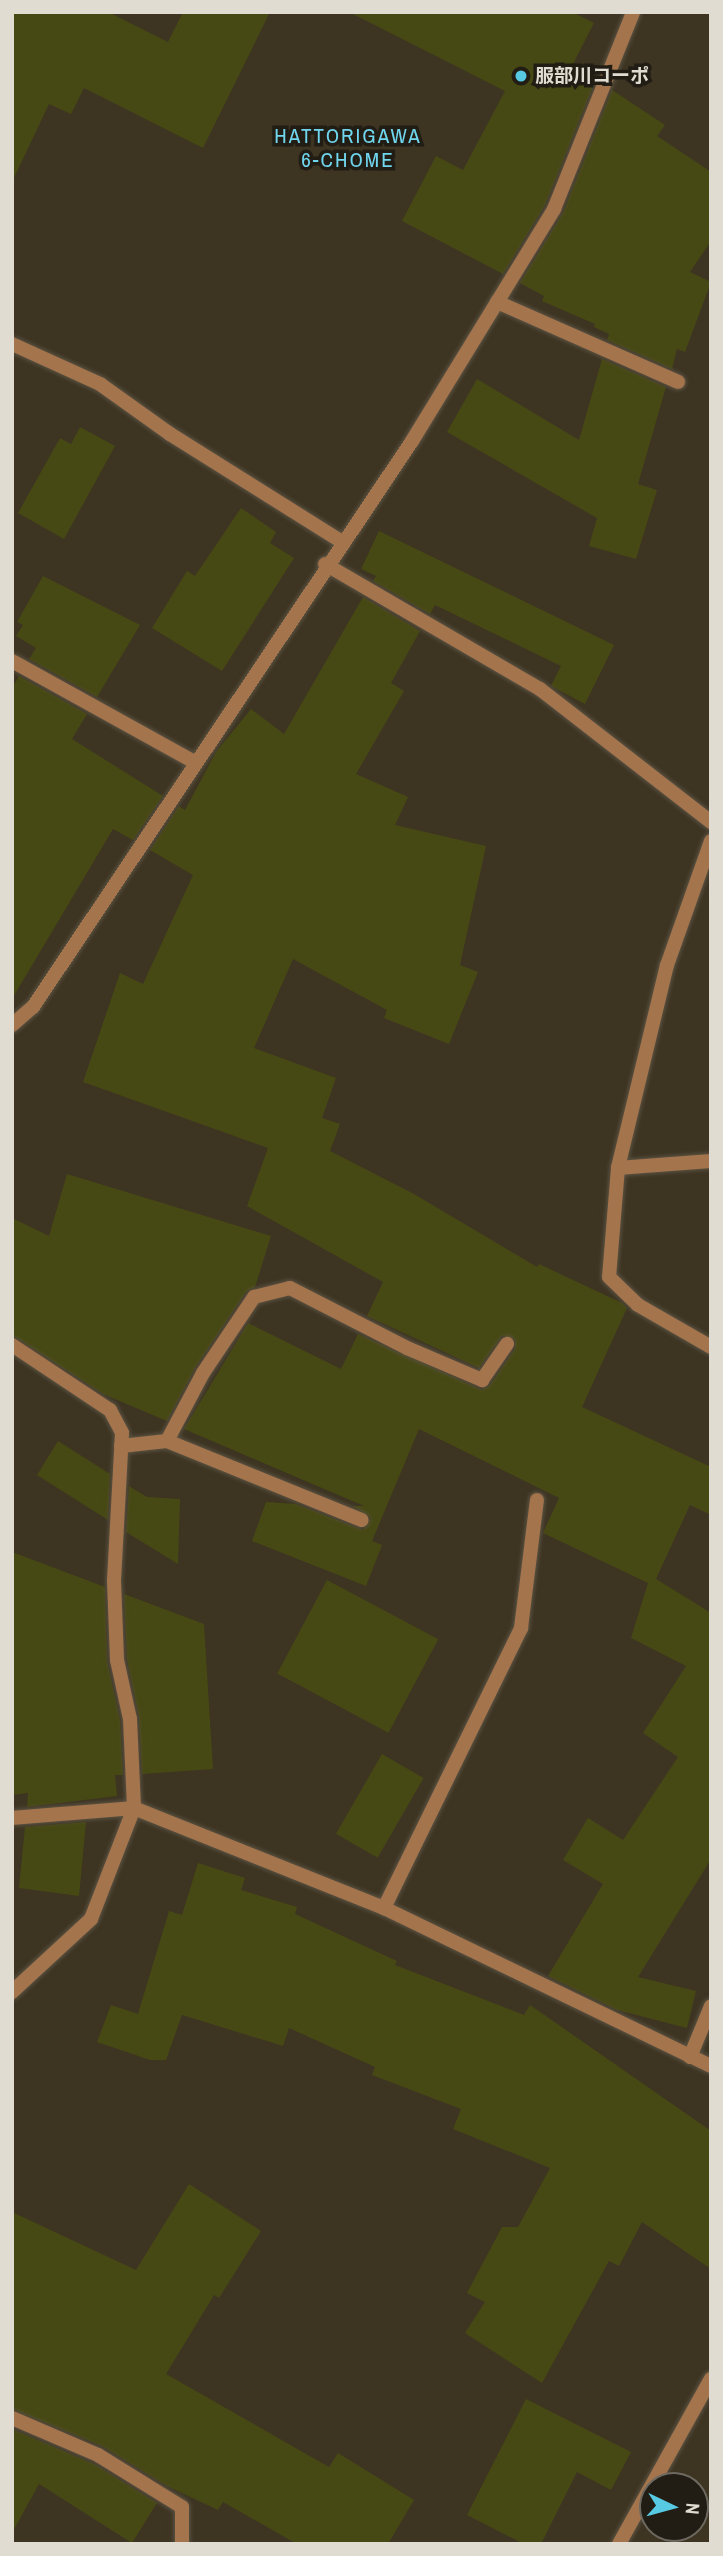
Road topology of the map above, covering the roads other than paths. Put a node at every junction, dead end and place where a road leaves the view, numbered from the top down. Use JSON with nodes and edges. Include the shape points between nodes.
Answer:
{"nodes":[{"id":1,"x":633,"y":12,"type":"edge"},
{"id":2,"x":497,"y":302,"type":"junction"},
{"id":3,"x":12,"y":344,"type":"edge"},
{"id":4,"x":678,"y":382,"type":"dead end"},
{"id":5,"x":344,"y":543,"type":"junction"},
{"id":6,"x":326,"y":564,"type":"junction"},
{"id":7,"x":12,"y":661,"type":"edge"},
{"id":8,"x":194,"y":762,"type":"junction"},
{"id":9,"x":711,"y":822,"type":"edge"},
{"id":10,"x":711,"y":841,"type":"edge"},
{"id":11,"x":12,"y":1025,"type":"edge"},
{"id":12,"x":711,"y":1161,"type":"edge"},
{"id":13,"x":618,"y":1168,"type":"junction"},
{"id":14,"x":507,"y":1344,"type":"dead end"},
{"id":15,"x":12,"y":1345,"type":"edge"},
{"id":16,"x":711,"y":1347,"type":"edge"},
{"id":17,"x":167,"y":1441,"type":"junction"},
{"id":18,"x":121,"y":1446,"type":"junction"},
{"id":19,"x":537,"y":1500,"type":"dead end"},
{"id":20,"x":362,"y":1520,"type":"dead end"},
{"id":21,"x":134,"y":1808,"type":"junction"},
{"id":22,"x":12,"y":1818,"type":"edge"},
{"id":23,"x":384,"y":1908,"type":"junction"},
{"id":24,"x":12,"y":1992,"type":"edge"},
{"id":25,"x":711,"y":2006,"type":"edge"},
{"id":26,"x":690,"y":2057,"type":"junction"},
{"id":27,"x":711,"y":2066,"type":"edge"},
{"id":28,"x":711,"y":2379,"type":"edge"},
{"id":29,"x":12,"y":2418,"type":"edge"},
{"id":30,"x":182,"y":2544,"type":"edge"},
{"id":31,"x":619,"y":2544,"type":"edge"}],
"edges":[{"from":1,"to":2,"type":"street","via":[[554,209]]},
{"from":2,"to":4,"type":"street"},
{"from":2,"to":5,"type":"street"},
{"from":3,"to":5,"type":"street","via":[[100,383],[170,434]]},
{"from":5,"to":6,"type":"street"},
{"from":6,"to":8,"type":"street"},
{"from":6,"to":9,"type":"street","via":[[540,689]]},
{"from":7,"to":8,"type":"street"},
{"from":8,"to":11,"type":"street","via":[[33,1007]]},
{"from":10,"to":13,"type":"street","via":[[667,965]]},
{"from":12,"to":13,"type":"street"},
{"from":13,"to":16,"type":"street","via":[[609,1277],[638,1305]]},
{"from":14,"to":17,"type":"street","via":[[482,1380],[407,1349],[290,1288],[254,1297],[203,1373]]},
{"from":15,"to":18,"type":"street","via":[[110,1410],[122,1433]]},
{"from":17,"to":18,"type":"street"},
{"from":17,"to":20,"type":"street"},
{"from":18,"to":21,"type":"street","via":[[114,1581],[117,1660],[130,1719]]},
{"from":19,"to":23,"type":"street","via":[[521,1628]]},
{"from":21,"to":22,"type":"street"},
{"from":21,"to":23,"type":"street"},
{"from":21,"to":24,"type":"street","via":[[92,1919]]},
{"from":23,"to":26,"type":"street"},
{"from":25,"to":26,"type":"street"},
{"from":26,"to":27,"type":"street"},
{"from":28,"to":31,"type":"street"},
{"from":29,"to":30,"type":"street","via":[[98,2455],[182,2507]]}]}
